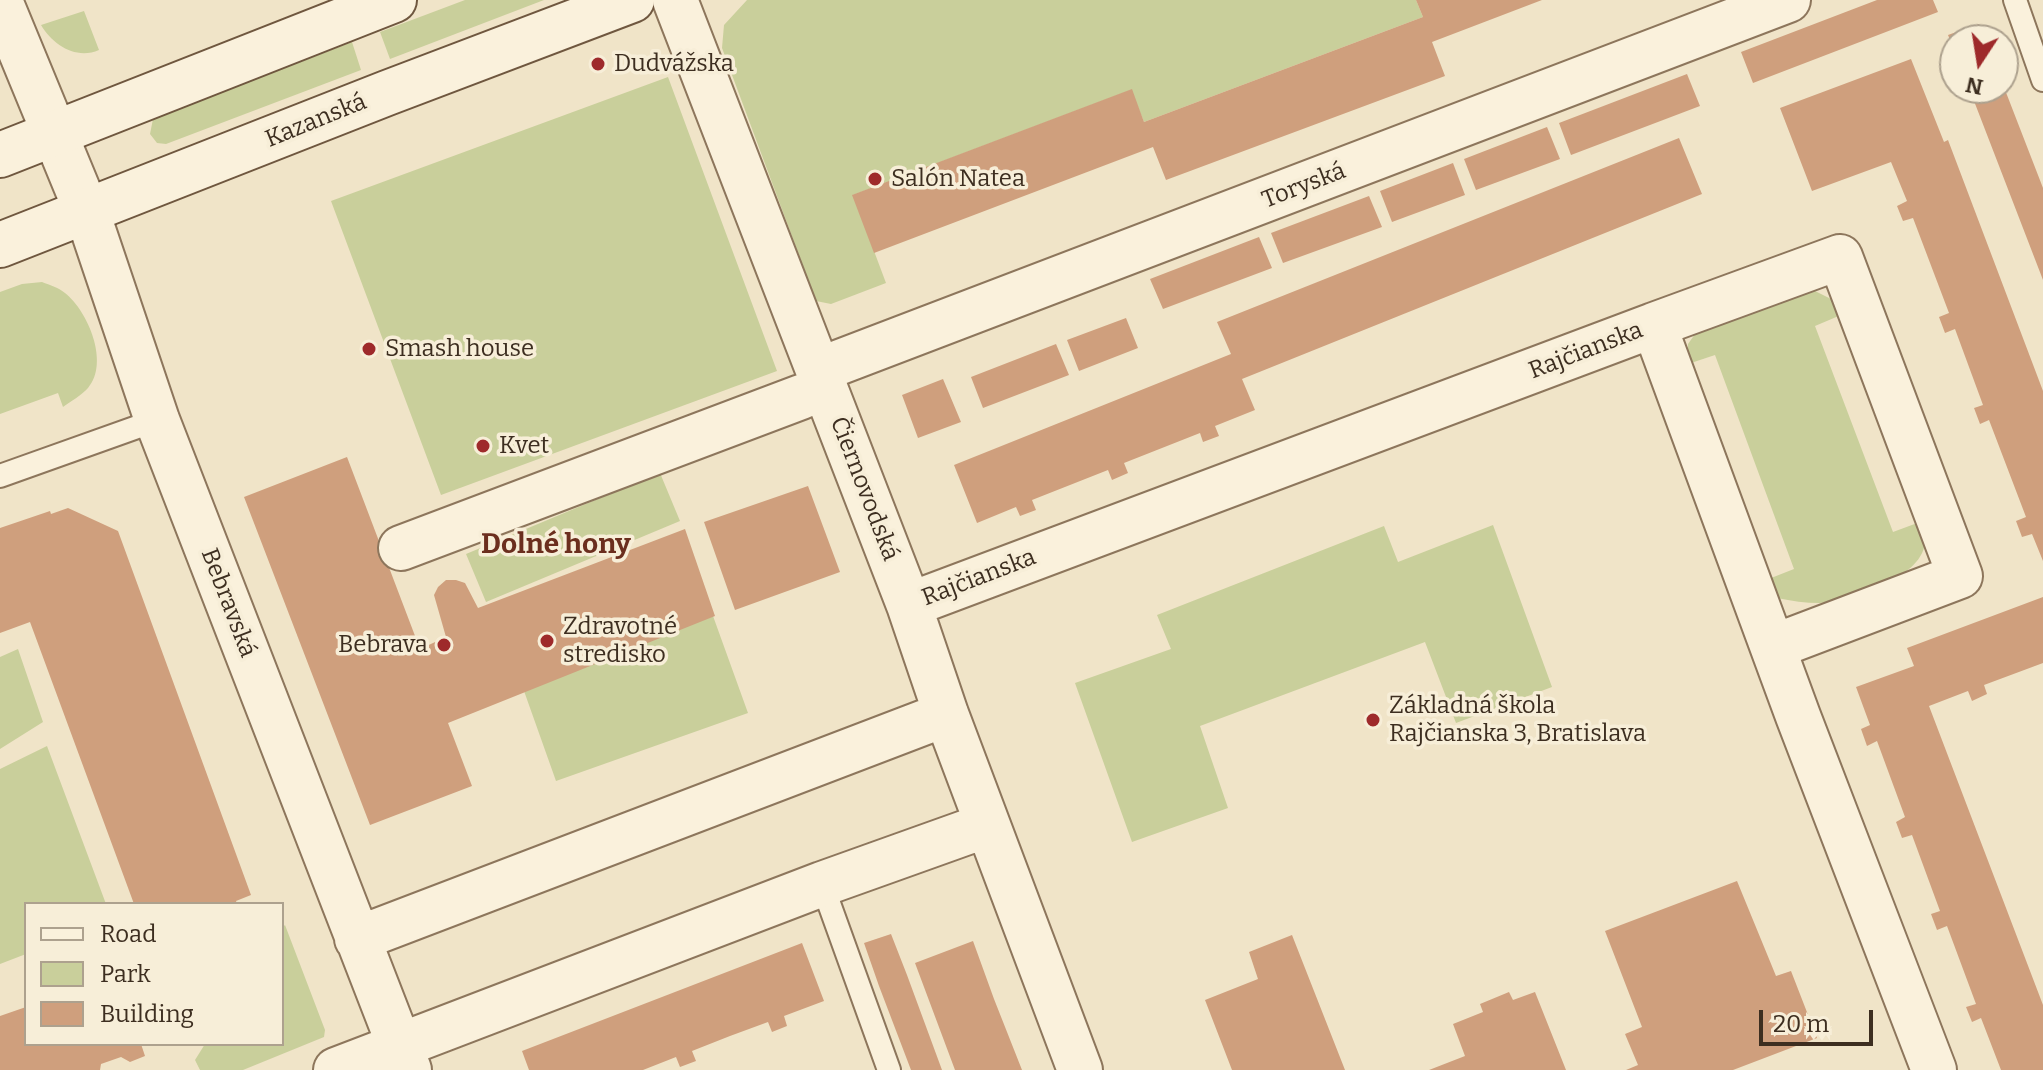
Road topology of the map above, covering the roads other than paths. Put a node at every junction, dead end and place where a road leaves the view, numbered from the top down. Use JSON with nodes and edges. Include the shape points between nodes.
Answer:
{"nodes":[{"id":1,"x":394,"y":0,"type":"edge"},
{"id":2,"x":632,"y":0,"type":"edge"},
{"id":3,"x":675,"y":0,"type":"edge"},
{"id":4,"x":1788,"y":0,"type":"edge"},
{"id":5,"x":2015,"y":0,"type":"edge"},
{"id":6,"x":0,"y":1,"type":"edge"},
{"id":7,"x":2043,"y":80,"type":"edge"},
{"id":8,"x":56,"y":134,"type":"junction"},
{"id":9,"x":0,"y":155,"type":"edge"},
{"id":10,"x":87,"y":212,"type":"junction"},
{"id":11,"x":0,"y":245,"type":"edge"},
{"id":12,"x":1654,"y":325,"type":"junction"},
{"id":13,"x":810,"y":384,"type":"junction"},
{"id":14,"x":157,"y":420,"type":"junction"},
{"id":15,"x":0,"y":476,"type":"edge"},
{"id":16,"x":401,"y":548,"type":"dead end"},
{"id":17,"x":909,"y":605,"type":"junction"},
{"id":18,"x":1773,"y":647,"type":"junction"},
{"id":19,"x":946,"y":714,"type":"junction"},
{"id":20,"x":987,"y":825,"type":"junction"},
{"id":21,"x":822,"y":884,"type":"junction"},
{"id":22,"x":357,"y":939,"type":"junction"},
{"id":23,"x":404,"y":1058,"type":"edge"},
{"id":24,"x":336,"y":1070,"type":"edge"},
{"id":25,"x":889,"y":1070,"type":"edge"},
{"id":26,"x":1080,"y":1070,"type":"edge"},
{"id":27,"x":1934,"y":1070,"type":"edge"}],
"edges":[{"from":1,"to":8,"type":"street"},
{"from":2,"to":10,"type":"street","name":"Kazanská"},
{"from":3,"to":13,"type":"street","name":"Čiernovodská"},
{"from":4,"to":13,"type":"street","name":"Toryská"},
{"from":5,"to":7,"type":"lane"},
{"from":6,"to":8,"type":"street"},
{"from":8,"to":9,"type":"street"},
{"from":8,"to":10,"type":"street","name":"Bebravská"},
{"from":10,"to":11,"type":"street","name":"Kazanská"},
{"from":10,"to":14,"type":"street","name":"Bebravská"},
{"from":12,"to":17,"type":"street","name":"Rajčianska"},
{"from":12,"to":18,"type":"street","name":"Rajčianska"},
{"from":12,"to":18,"type":"street","via":[[1840,257],[1960,576]]},
{"from":13,"to":16,"type":"street","name":"Toryská"},
{"from":13,"to":17,"type":"street","name":"Čiernovodská"},
{"from":14,"to":15,"type":"lane"},
{"from":14,"to":22,"type":"street","name":"Bebravská"},
{"from":17,"to":19,"type":"street","name":"Čiernovodská"},
{"from":18,"to":27,"type":"street","name":"Rajčianska"},
{"from":19,"to":20,"type":"street","name":"Čiernovodská"},
{"from":19,"to":22,"type":"street"},
{"from":20,"to":21,"type":"street"},
{"from":20,"to":26,"type":"street","name":"Čiernovodská"},
{"from":21,"to":23,"type":"street"},
{"from":21,"to":25,"type":"lane"},
{"from":22,"to":23,"type":"street","name":"Bebravská"},
{"from":23,"to":24,"type":"street"}]}
